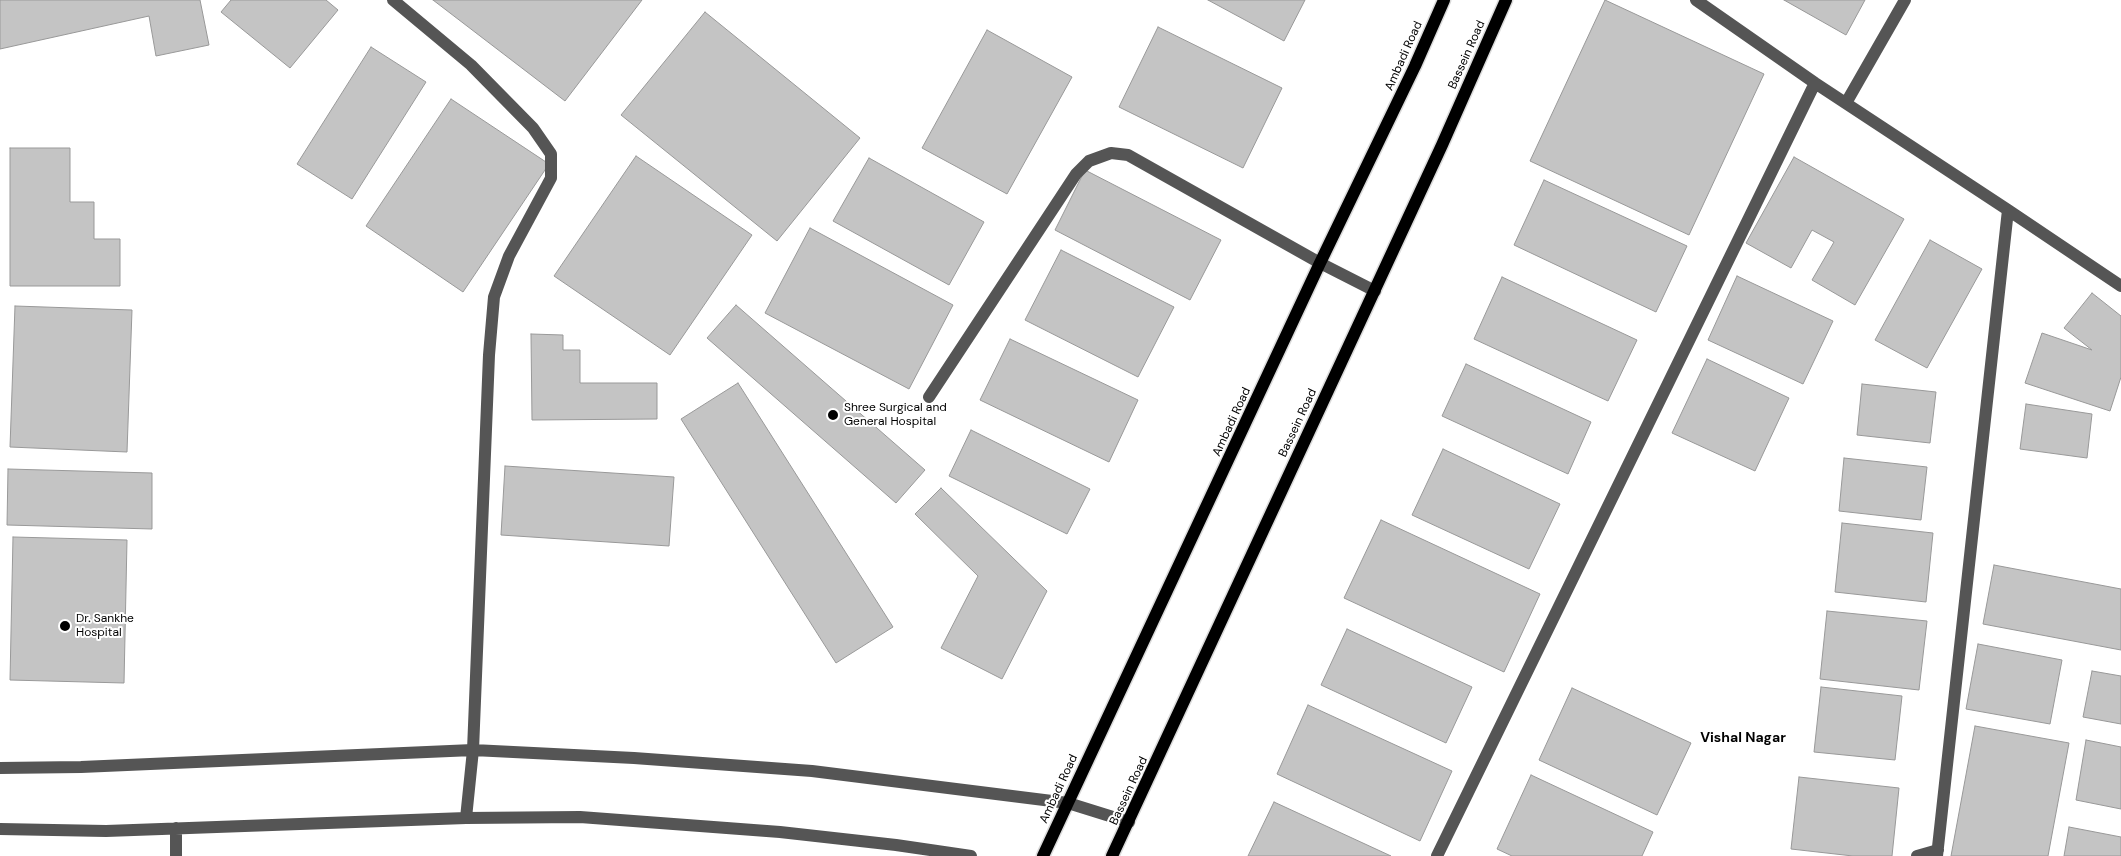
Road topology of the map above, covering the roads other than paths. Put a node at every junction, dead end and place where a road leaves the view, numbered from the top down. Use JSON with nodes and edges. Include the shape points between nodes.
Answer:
{"nodes":[{"id":1,"x":393,"y":0,"type":"edge"},
{"id":2,"x":1444,"y":0,"type":"edge"},
{"id":3,"x":1506,"y":0,"type":"edge"},
{"id":4,"x":1696,"y":0,"type":"edge"},
{"id":5,"x":1905,"y":0,"type":"edge"},
{"id":6,"x":1815,"y":83,"type":"junction"},
{"id":7,"x":1846,"y":103,"type":"junction"},
{"id":8,"x":2008,"y":210,"type":"junction"},
{"id":9,"x":1320,"y":263,"type":"junction"},
{"id":10,"x":2121,"y":286,"type":"edge"},
{"id":11,"x":1375,"y":291,"type":"junction"},
{"id":12,"x":929,"y":397,"type":"dead end"},
{"id":13,"x":473,"y":750,"type":"junction"},
{"id":14,"x":0,"y":768,"type":"edge"},
{"id":15,"x":1068,"y":803,"type":"junction"},
{"id":16,"x":466,"y":818,"type":"junction"},
{"id":17,"x":1129,"y":822,"type":"junction"},
{"id":18,"x":176,"y":828,"type":"junction"},
{"id":19,"x":0,"y":830,"type":"edge"},
{"id":20,"x":1938,"y":853,"type":"edge"},
{"id":21,"x":176,"y":856,"type":"edge"},
{"id":22,"x":971,"y":856,"type":"edge"},
{"id":23,"x":1043,"y":856,"type":"edge"},
{"id":24,"x":1112,"y":856,"type":"edge"},
{"id":25,"x":1437,"y":856,"type":"edge"},
{"id":26,"x":1917,"y":856,"type":"edge"}],
"edges":[{"from":1,"to":13,"type":"street","via":[[472,65],[533,128],[551,154],[551,178],[509,256],[494,297]]},
{"from":2,"to":9,"type":"main road","name":"Ambadi Road"},
{"from":3,"to":11,"type":"main road","name":"Bassein Road"},
{"from":4,"to":6,"type":"street"},
{"from":5,"to":7,"type":"street"},
{"from":6,"to":7,"type":"street"},
{"from":6,"to":25,"type":"street"},
{"from":7,"to":8,"type":"street"},
{"from":8,"to":10,"type":"street"},
{"from":8,"to":20,"type":"street"},
{"from":9,"to":11,"type":"street"},
{"from":9,"to":12,"type":"street","via":[[1128,155],[1110,152],[1090,161],[1076,174]]},
{"from":9,"to":15,"type":"main road","name":"Ambadi Road"},
{"from":11,"to":17,"type":"main road","name":"Bassein Road"},
{"from":13,"to":14,"type":"street"},
{"from":13,"to":15,"type":"street","via":[[812,771]]},
{"from":13,"to":16,"type":"street"},
{"from":15,"to":17,"type":"street"},
{"from":15,"to":23,"type":"main road","name":"Ambadi Road"},
{"from":16,"to":18,"type":"street"},
{"from":16,"to":22,"type":"street","via":[[580,817],[780,832]]},
{"from":17,"to":24,"type":"main road","name":"Bassein Road"},
{"from":18,"to":19,"type":"street"},
{"from":18,"to":21,"type":"street"},
{"from":20,"to":26,"type":"street"}]}
